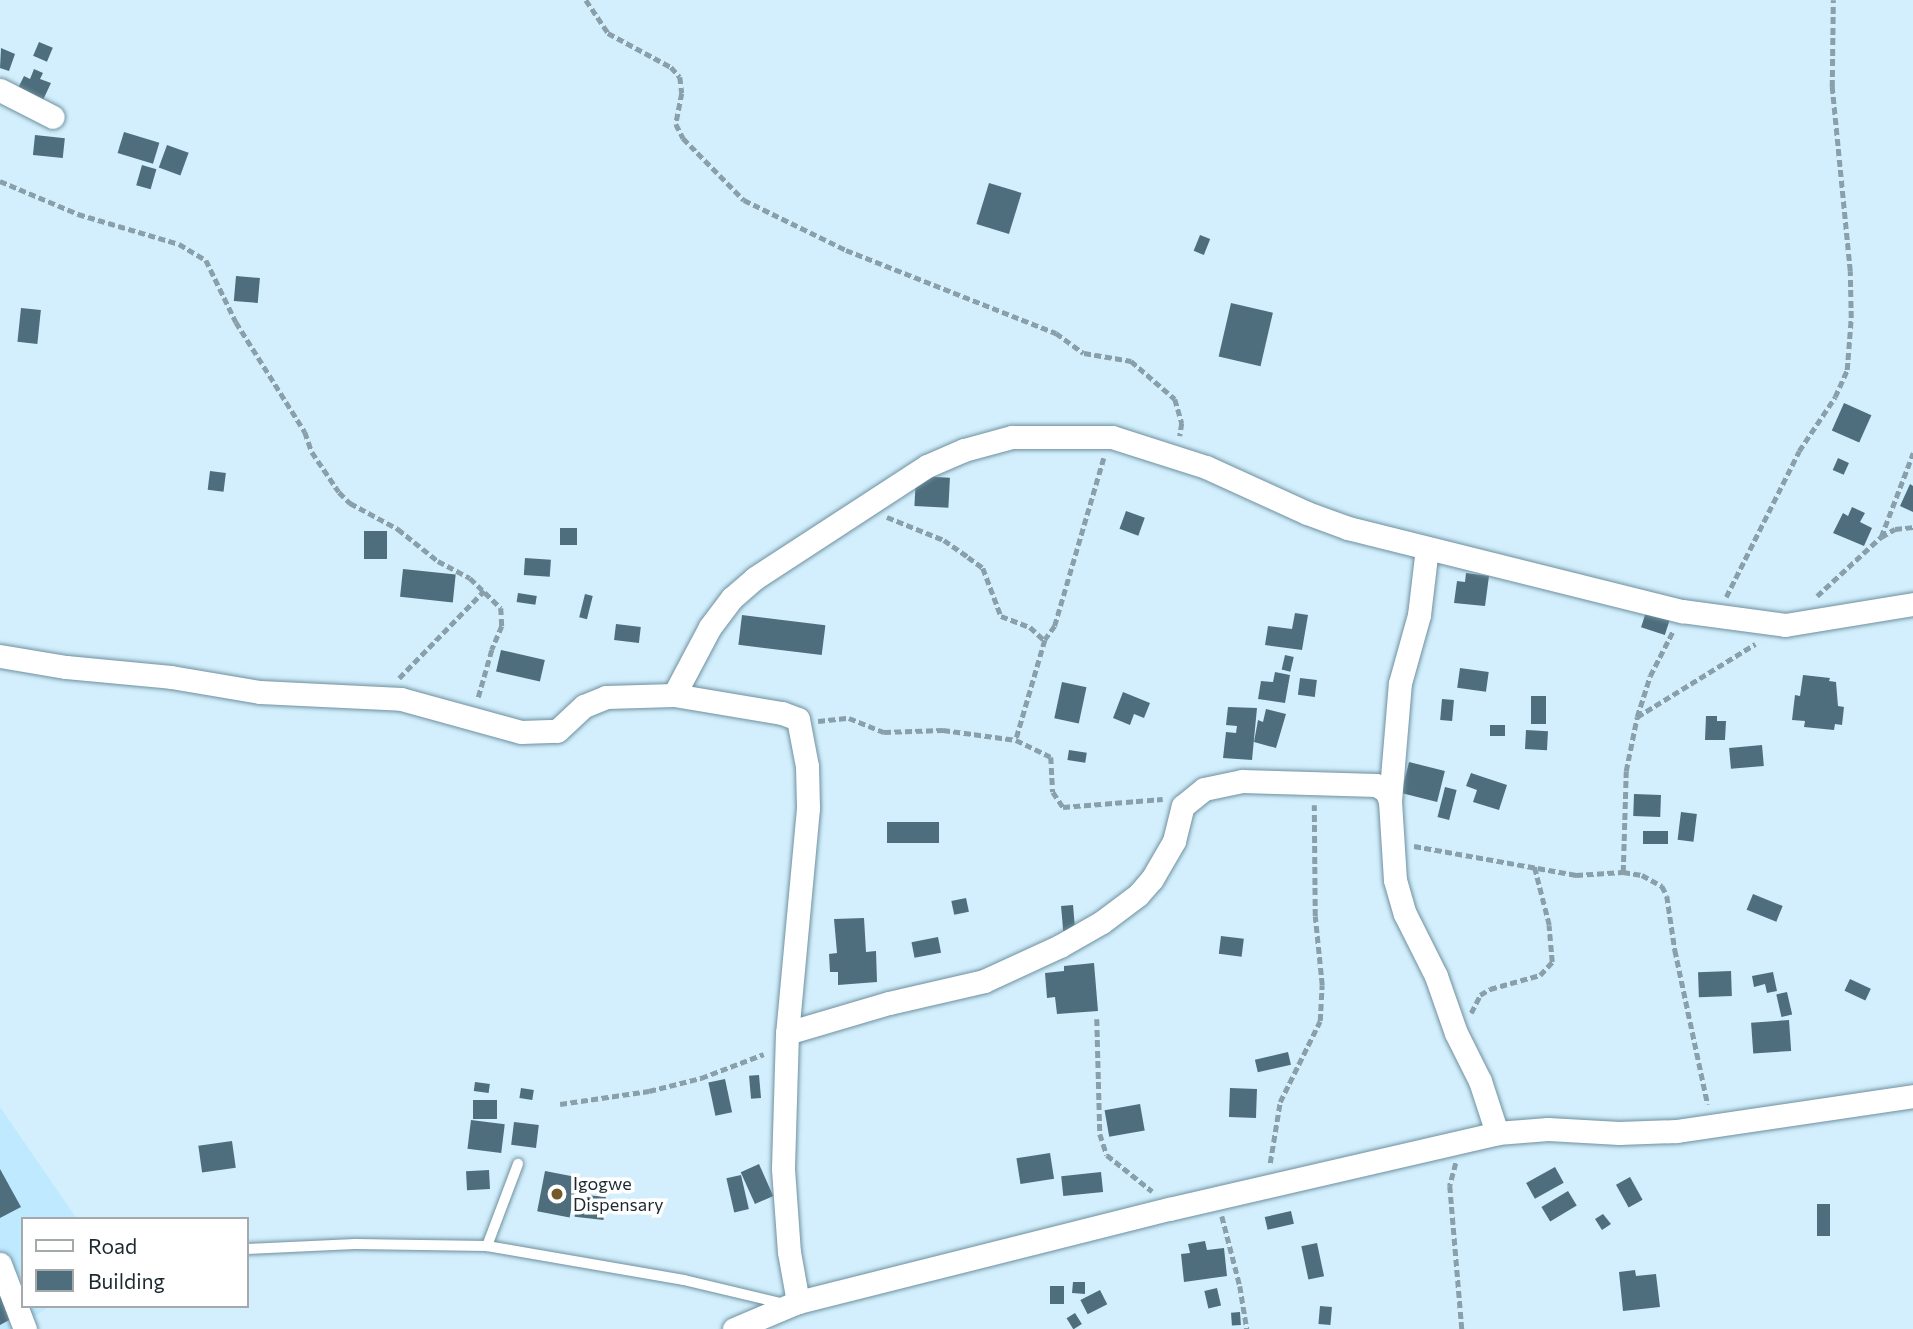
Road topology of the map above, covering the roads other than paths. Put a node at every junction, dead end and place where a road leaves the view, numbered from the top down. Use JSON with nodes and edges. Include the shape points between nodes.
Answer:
{"nodes":[{"id":1,"x":0,"y":90,"type":"edge"},
{"id":2,"x":53,"y":117,"type":"dead end"},
{"id":3,"x":1427,"y":548,"type":"junction"},
{"id":4,"x":1913,"y":604,"type":"edge"},
{"id":5,"x":0,"y":656,"type":"edge"},
{"id":6,"x":674,"y":695,"type":"junction"},
{"id":7,"x":1390,"y":801,"type":"junction"},
{"id":8,"x":787,"y":1038,"type":"junction"},
{"id":9,"x":1913,"y":1096,"type":"edge"},
{"id":10,"x":1497,"y":1133,"type":"junction"},
{"id":11,"x":518,"y":1164,"type":"dead end"},
{"id":12,"x":487,"y":1246,"type":"junction"},
{"id":13,"x":248,"y":1249,"type":"edge"},
{"id":14,"x":0,"y":1264,"type":"edge"},
{"id":15,"x":17,"y":1289,"type":"edge"},
{"id":16,"x":793,"y":1304,"type":"junction"},
{"id":17,"x":25,"y":1329,"type":"edge"},
{"id":18,"x":734,"y":1329,"type":"edge"}],
"edges":[{"from":1,"to":2,"type":"street"},
{"from":3,"to":4,"type":"street","via":[[1682,611],[1785,625]]},
{"from":3,"to":6,"type":"street","via":[[1348,528],[1176,456],[1112,437],[1012,437],[927,466],[755,579],[732,598],[710,628]]},
{"from":3,"to":7,"type":"street","via":[[1419,615],[1400,683]]},
{"from":5,"to":6,"type":"street","via":[[260,692],[401,699],[521,732],[557,731],[595,699]]},
{"from":6,"to":8,"type":"street","via":[[798,719],[807,766],[808,808]]},
{"from":7,"to":8,"type":"street","via":[[1386,791],[1376,785],[1224,783],[1204,789],[1182,806],[1174,841],[1152,878],[1102,922],[984,981],[888,1003]]},
{"from":7,"to":10,"type":"street","via":[[1395,880],[1405,914],[1436,976]]},
{"from":8,"to":16,"type":"street","via":[[783,1169]]},
{"from":9,"to":10,"type":"street","via":[[1712,1126],[1619,1133],[1548,1129]]},
{"from":10,"to":16,"type":"street","via":[[1169,1209]]},
{"from":11,"to":12,"type":"lane"},
{"from":12,"to":13,"type":"lane","via":[[355,1244]]},
{"from":12,"to":16,"type":"lane"},
{"from":14,"to":15,"type":"street"},
{"from":15,"to":17,"type":"street"},
{"from":16,"to":18,"type":"street"}]}
